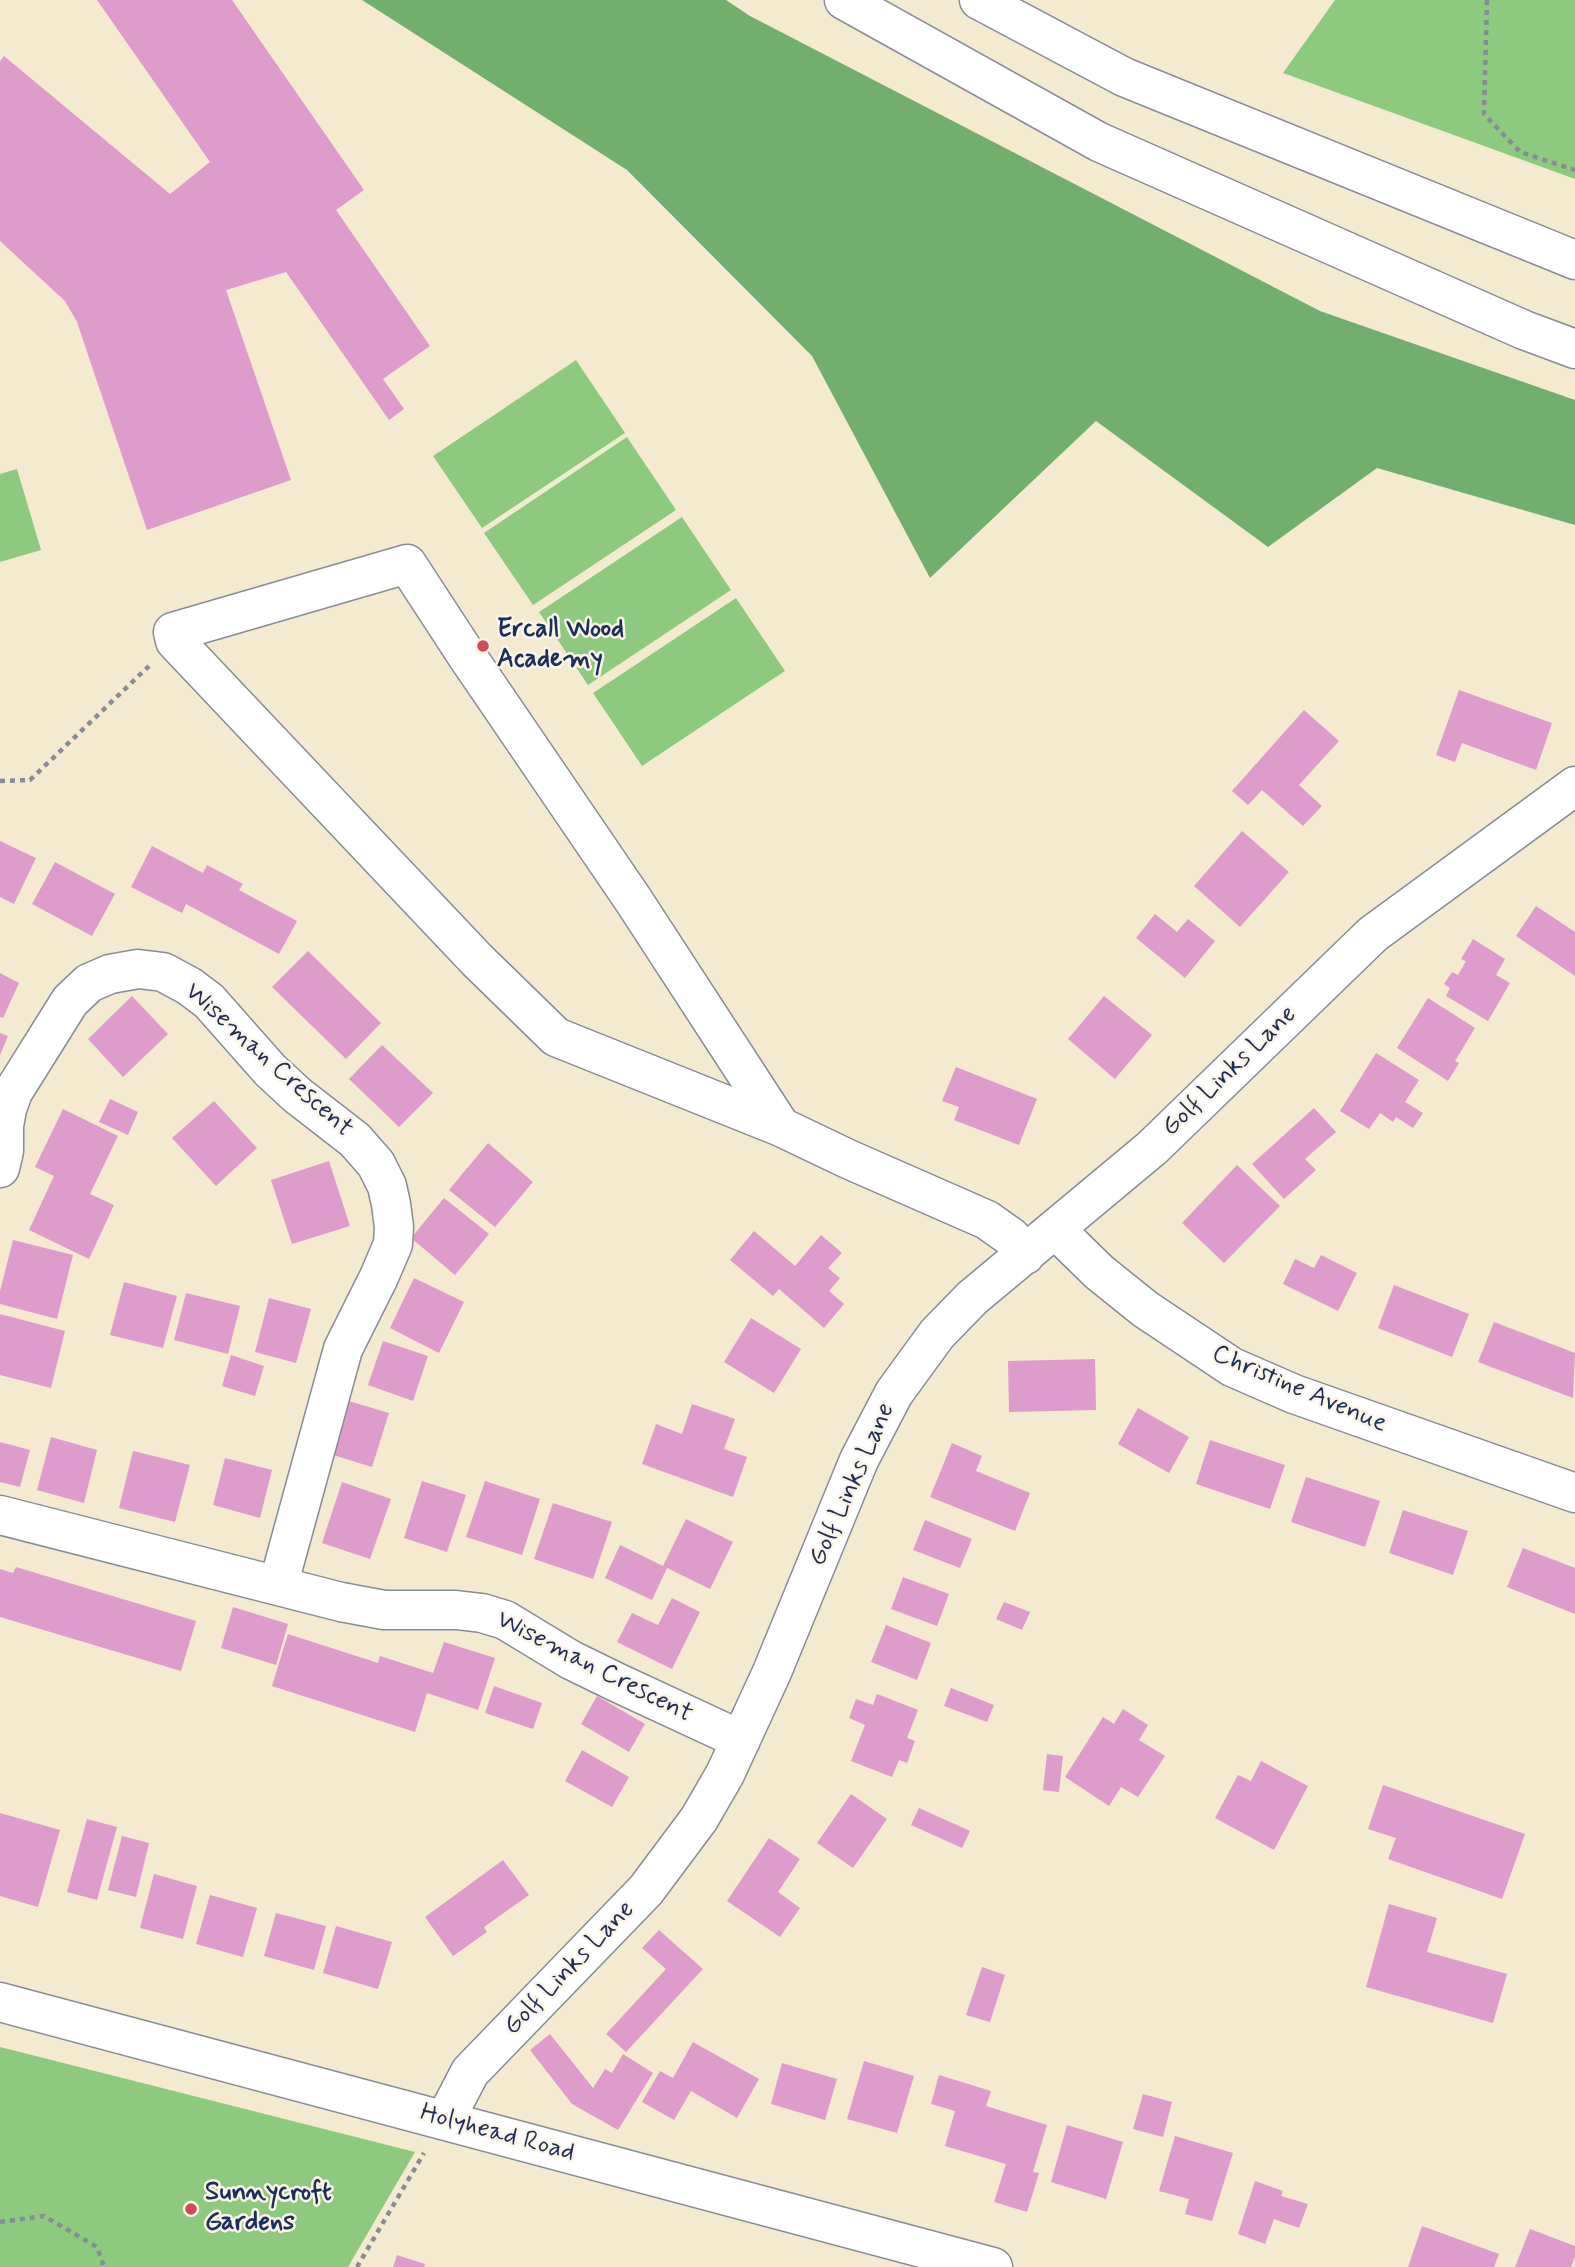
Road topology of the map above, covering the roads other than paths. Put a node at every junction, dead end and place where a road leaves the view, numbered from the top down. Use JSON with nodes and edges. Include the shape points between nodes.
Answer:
{"nodes":[{"id":1,"x":844,"y":0,"type":"edge"},
{"id":2,"x":979,"y":0,"type":"edge"},
{"id":3,"x":1575,"y":260,"type":"edge"},
{"id":4,"x":1575,"y":349,"type":"edge"},
{"id":5,"x":1575,"y":786,"type":"edge"},
{"id":6,"x":2,"y":1125,"type":"edge"},
{"id":7,"x":781,"y":1127,"type":"junction"},
{"id":8,"x":0,"y":1168,"type":"edge"},
{"id":9,"x":1055,"y":1229,"type":"junction"},
{"id":10,"x":1025,"y":1255,"type":"junction"},
{"id":11,"x":1575,"y":1493,"type":"edge"},
{"id":12,"x":0,"y":1515,"type":"edge"},
{"id":13,"x":278,"y":1586,"type":"junction"},
{"id":14,"x":741,"y":1740,"type":"junction"},
{"id":15,"x":0,"y":2002,"type":"edge"},
{"id":16,"x":445,"y":2120,"type":"junction"},
{"id":17,"x":993,"y":2267,"type":"edge"}],
"edges":[{"from":1,"to":4,"type":"main road","via":[[1099,142]]},
{"from":2,"to":3,"type":"main road","via":[[1124,77]]},
{"from":5,"to":9,"type":"main road","name":"Golf Links Lane","via":[[1373,934],[1152,1148]]},
{"from":6,"to":8,"type":"main road","name":"Wiseman Crescent"},
{"from":6,"to":13,"type":"main road","name":"Wiseman Crescent","via":[[13,1092],[70,1001],[89,983],[138,969],[163,972],[209,1001],[270,1070],[355,1140],[376,1164],[391,1204],[393,1244],[343,1349]]},
{"from":7,"to":7,"type":"main road","via":[[407,564],[173,632],[175,641],[556,1038]]},
{"from":7,"to":10,"type":"main road","via":[[987,1220],[1011,1237]]},
{"from":9,"to":10,"type":"main road","name":"Golf Links Lane"},
{"from":9,"to":11,"type":"main road","name":"Christine Avenue","via":[[1145,1310],[1231,1367],[1330,1407]]},
{"from":10,"to":14,"type":"main road","name":"Golf Links Lane","via":[[937,1334],[894,1393],[859,1460]]},
{"from":12,"to":13,"type":"main road","name":"Wiseman Crescent"},
{"from":13,"to":14,"type":"main road","name":"Wiseman Crescent","via":[[384,1610],[456,1610],[505,1620],[571,1660]]},
{"from":14,"to":16,"type":"main road","name":"Golf Links Lane","via":[[699,1819],[659,1875],[470,2072]]},
{"from":15,"to":16,"type":"main road","name":"Holyhead Road"},
{"from":16,"to":17,"type":"main road","name":"Holyhead Road"}]}
